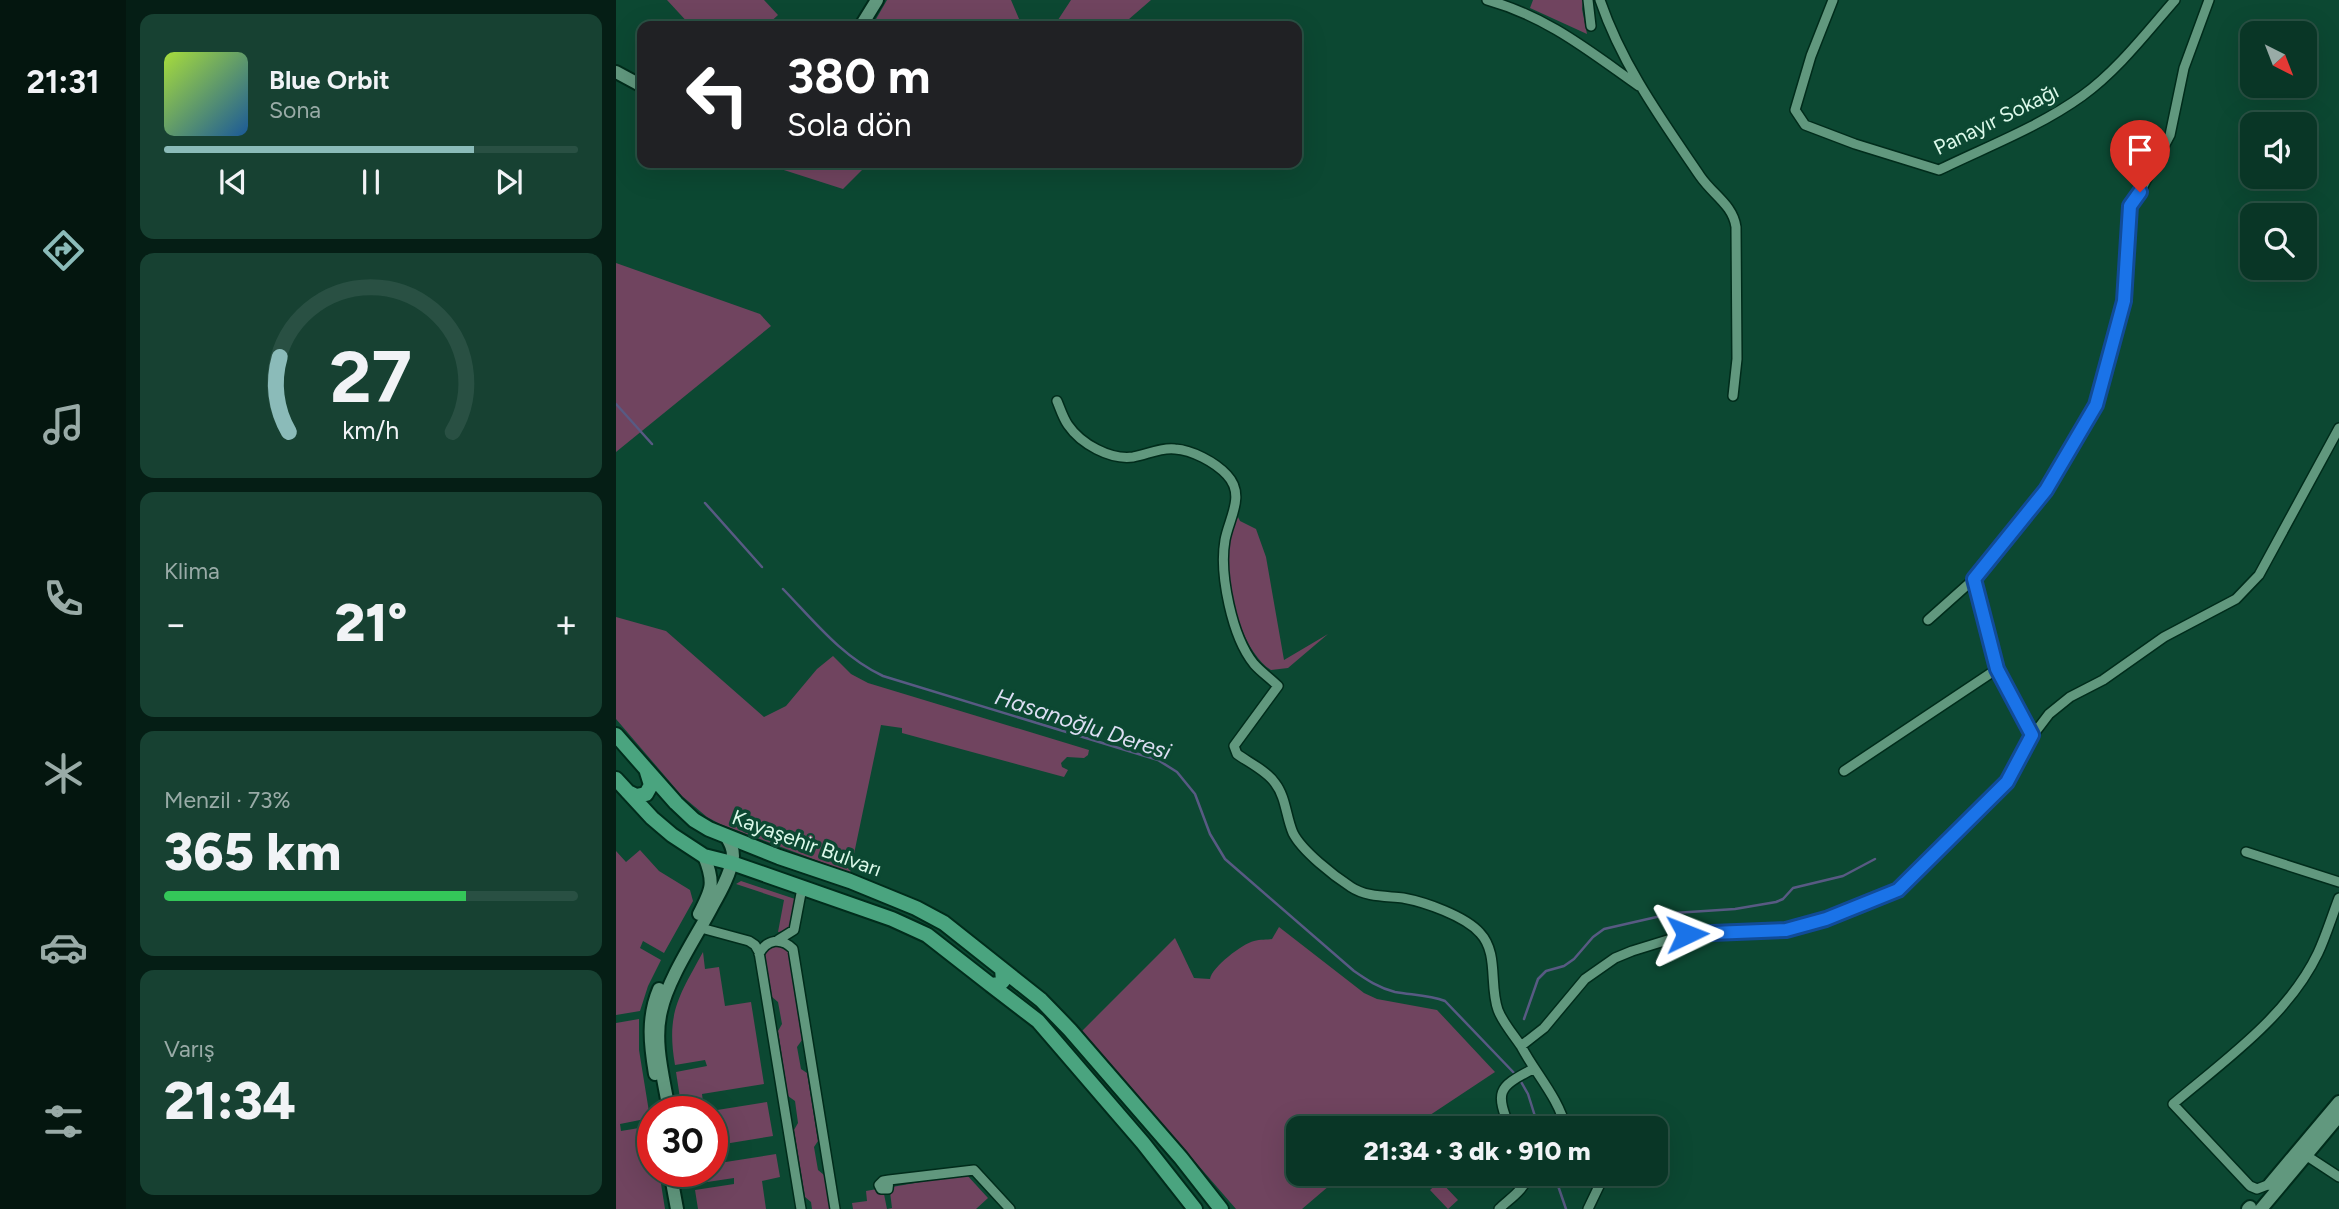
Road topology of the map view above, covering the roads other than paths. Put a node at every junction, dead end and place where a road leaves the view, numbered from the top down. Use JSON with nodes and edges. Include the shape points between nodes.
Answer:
{"nodes":[{"id":1,"x":877,"y":0,"type":"edge"},
{"id":2,"x":1487,"y":0,"type":"edge"},
{"id":3,"x":1588,"y":0,"type":"edge"},
{"id":4,"x":1600,"y":0,"type":"edge"},
{"id":5,"x":1833,"y":0,"type":"edge"},
{"id":6,"x":2175,"y":0,"type":"edge"},
{"id":7,"x":2209,"y":0,"type":"edge"},
{"id":8,"x":864,"y":21,"type":"edge"},
{"id":9,"x":1591,"y":26,"type":"dead end"},
{"id":10,"x":616,"y":72,"type":"edge"},
{"id":11,"x":637,"y":83,"type":"edge"},
{"id":12,"x":1640,"y":87,"type":"junction"},
{"id":13,"x":1733,"y":396,"type":"dead end"},
{"id":14,"x":1057,"y":401,"type":"dead end"},
{"id":15,"x":2339,"y":428,"type":"edge"},
{"id":16,"x":1974,"y":579,"type":"junction"},
{"id":17,"x":1928,"y":620,"type":"dead end"},
{"id":18,"x":1997,"y":669,"type":"junction"},
{"id":19,"x":616,"y":735,"type":"edge"},
{"id":20,"x":2032,"y":735,"type":"junction"},
{"id":21,"x":642,"y":764,"type":"junction"},
{"id":22,"x":1844,"y":771,"type":"dead end"},
{"id":23,"x":616,"y":779,"type":"edge"},
{"id":24,"x":628,"y":792,"type":"junction"},
{"id":25,"x":726,"y":836,"type":"junction"},
{"id":26,"x":2246,"y":852,"type":"dead end"},
{"id":27,"x":704,"y":856,"type":"junction"},
{"id":28,"x":732,"y":863,"type":"junction"},
{"id":29,"x":2339,"y":882,"type":"edge"},
{"id":30,"x":802,"y":888,"type":"junction"},
{"id":31,"x":2339,"y":898,"type":"edge"},
{"id":32,"x":701,"y":928,"type":"junction"},
{"id":33,"x":777,"y":940,"type":"junction"},
{"id":34,"x":759,"y":954,"type":"junction"},
{"id":35,"x":1002,"y":969,"type":"junction"},
{"id":36,"x":991,"y":985,"type":"junction"},
{"id":37,"x":1521,"y":1046,"type":"junction"},
{"id":38,"x":1529,"y":1071,"type":"junction"},
{"id":39,"x":659,"y":1096,"type":"edge"},
{"id":40,"x":667,"y":1096,"type":"edge"},
{"id":41,"x":2339,"y":1102,"type":"edge"},
{"id":42,"x":1506,"y":1116,"type":"edge"},
{"id":43,"x":1561,"y":1116,"type":"edge"},
{"id":44,"x":2339,"y":1116,"type":"edge"},
{"id":45,"x":2303,"y":1153,"type":"junction"},
{"id":46,"x":2339,"y":1177,"type":"edge"},
{"id":47,"x":889,"y":1180,"type":"dead end"},
{"id":48,"x":2270,"y":1184,"type":"joint"},
{"id":49,"x":1522,"y":1186,"type":"edge"},
{"id":50,"x":1599,"y":1186,"type":"edge"},
{"id":51,"x":677,"y":1187,"type":"edge"},
{"id":52,"x":678,"y":1187,"type":"edge"},
{"id":53,"x":678,"y":1190,"type":"junction"},
{"id":54,"x":1508,"y":1201,"type":"junction"},
{"id":55,"x":2260,"y":1207,"type":"edge"},
{"id":56,"x":677,"y":1209,"type":"edge"},
{"id":57,"x":685,"y":1209,"type":"edge"},
{"id":58,"x":801,"y":1209,"type":"edge"},
{"id":59,"x":835,"y":1209,"type":"edge"},
{"id":60,"x":1010,"y":1209,"type":"edge"},
{"id":61,"x":1195,"y":1209,"type":"edge"},
{"id":62,"x":1221,"y":1209,"type":"edge"},
{"id":63,"x":1499,"y":1209,"type":"edge"},
{"id":64,"x":1516,"y":1209,"type":"edge"},
{"id":65,"x":1588,"y":1209,"type":"edge"}],
"edges":[{"from":1,"to":8,"type":"street"},
{"from":2,"to":12,"type":"street","via":[[1540,19]]},
{"from":3,"to":9,"type":"street"},
{"from":4,"to":12,"type":"street"},
{"from":5,"to":6,"type":"street","name":"Panayır Sokağı","via":[[1795,110],[1805,125],[1938,170],[2084,95]]},
{"from":7,"to":16,"type":"street","via":[[2184,68],[2170,135],[2130,206],[2124,301],[2096,405],[2046,490]]},
{"from":10,"to":11,"type":"street"},
{"from":12,"to":13,"type":"street","via":[[1704,182],[1734,213],[1737,359]]},
{"from":14,"to":37,"type":"street","via":[[1068,425],[1103,452],[1118,458],[1174,449],[1195,454],[1227,474],[1237,497],[1225,541],[1230,605],[1247,653],[1278,685],[1234,746],[1237,754],[1275,782],[1302,847],[1352,888],[1420,901],[1480,933],[1491,960],[1497,1008]]},
{"from":15,"to":20,"type":"street","via":[[2259,575],[2236,599],[2164,637],[2070,697]]},
{"from":16,"to":17,"type":"street"},
{"from":16,"to":18,"type":"street"},
{"from":18,"to":20,"type":"street"},
{"from":18,"to":22,"type":"street"},
{"from":19,"to":21,"type":"main road","name":"Kayaşehir Bulvarı"},
{"from":20,"to":37,"type":"street","via":[[2007,782],[1898,890],[1786,930],[1687,934],[1615,958],[1586,979],[1550,1022]]},
{"from":21,"to":24,"type":"main road","via":[[651,780],[650,789],[636,796]]},
{"from":21,"to":25,"type":"main road","name":"Kayaşehir Bulvarı","via":[[684,811],[709,830]]},
{"from":23,"to":24,"type":"main road","name":"Kayaşehir Bulvarı"},
{"from":24,"to":27,"type":"main road","name":"Kayaşehir Bulvarı","via":[[660,826]]},
{"from":25,"to":28,"type":"street","via":[[732,845]]},
{"from":25,"to":35,"type":"main road","name":"Kayaşehir Bulvarı","via":[[916,908],[944,923]]},
{"from":26,"to":29,"type":"street"},
{"from":27,"to":28,"type":"main road","name":"Kayaşehir Bulvarı"},
{"from":27,"to":39,"type":"street","via":[[712,876],[710,892],[661,984],[651,1014]]},
{"from":28,"to":30,"type":"main road","name":"Kayaşehir Bulvarı"},
{"from":28,"to":32,"type":"street"},
{"from":30,"to":33,"type":"street","via":[[794,930]]},
{"from":30,"to":36,"type":"main road","name":"Kayaşehir Bulvarı","via":[[927,935]]},
{"from":31,"to":48,"type":"street","via":[[2318,954],[2285,1001],[2173,1104],[2250,1186],[2260,1189]]},
{"from":32,"to":34,"type":"street","via":[[749,941]]},
{"from":32,"to":40,"type":"street","via":[[668,988],[659,1016]]},
{"from":33,"to":34,"type":"street"},
{"from":33,"to":59,"type":"street","via":[[793,948]]},
{"from":34,"to":58,"type":"street"},
{"from":35,"to":36,"type":"main road","via":[[1003,981]]},
{"from":35,"to":62,"type":"main road","name":"Kayaşehir Bulvarı","via":[[1070,1030]]},
{"from":36,"to":61,"type":"main road","name":"Kayaşehir Bulvarı","via":[[1038,1021]]},
{"from":37,"to":38,"type":"street"},
{"from":38,"to":42,"type":"street","via":[[1501,1093]]},
{"from":38,"to":43,"type":"street","via":[[1553,1098]]},
{"from":41,"to":45,"type":"street"},
{"from":44,"to":45,"type":"street"},
{"from":45,"to":46,"type":"street"},
{"from":45,"to":48,"type":"street"},
{"from":45,"to":55,"type":"street"},
{"from":47,"to":60,"type":"street","via":[[974,1170]]},
{"from":49,"to":54,"type":"street"},
{"from":50,"to":65,"type":"street"},
{"from":51,"to":53,"type":"street"},
{"from":52,"to":53,"type":"street"},
{"from":53,"to":56,"type":"street"},
{"from":53,"to":57,"type":"street"},
{"from":54,"to":63,"type":"street"},
{"from":54,"to":64,"type":"street"}]}
